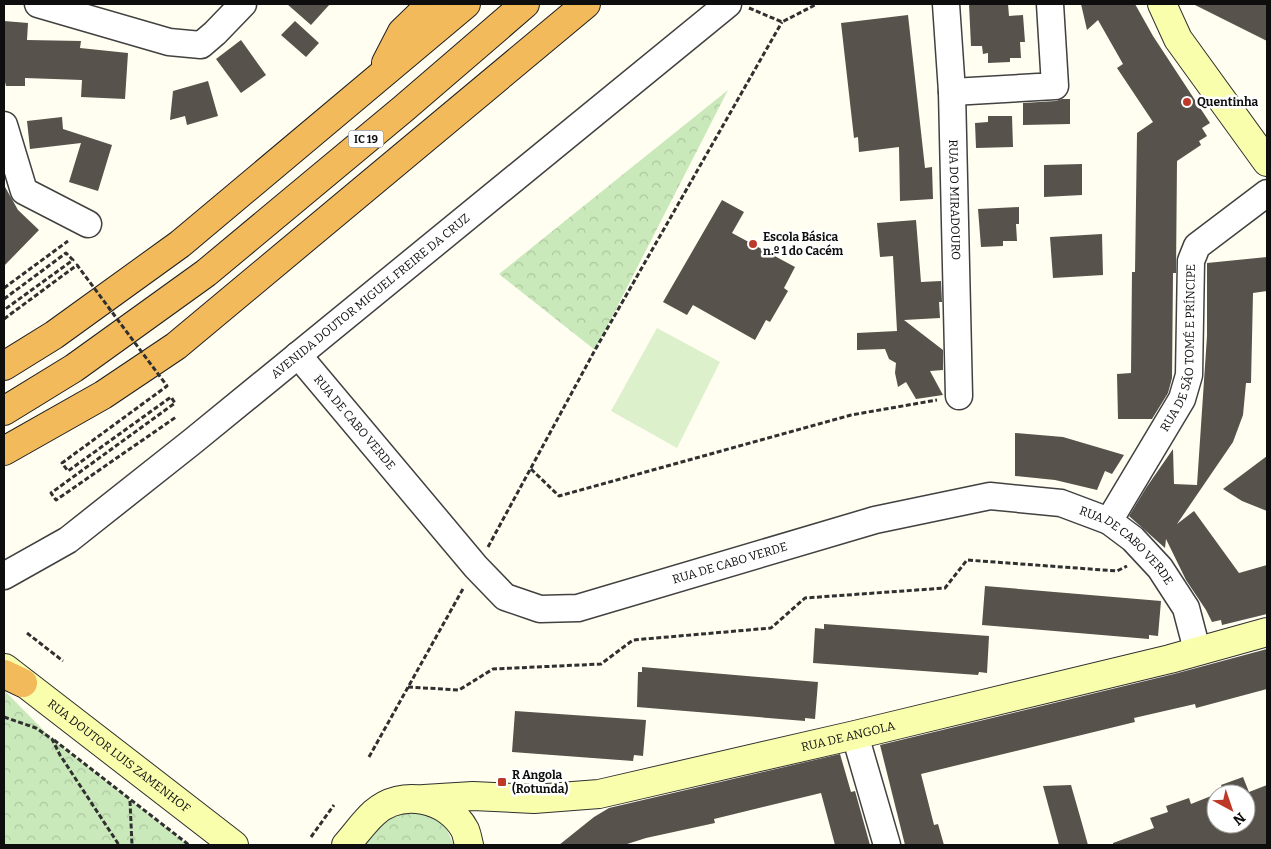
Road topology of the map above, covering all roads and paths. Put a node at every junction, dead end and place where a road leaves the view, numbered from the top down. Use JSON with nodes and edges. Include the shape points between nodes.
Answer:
{"nodes":[{"id":1,"x":38,"y":4,"type":"edge"},
{"id":2,"x":243,"y":4,"type":"edge"},
{"id":3,"x":431,"y":4,"type":"edge"},
{"id":4,"x":466,"y":4,"type":"edge"},
{"id":5,"x":525,"y":4,"type":"edge"},
{"id":6,"x":586,"y":4,"type":"edge"},
{"id":7,"x":817,"y":4,"type":"edge"},
{"id":8,"x":946,"y":4,"type":"edge"},
{"id":9,"x":1050,"y":4,"type":"edge"},
{"id":10,"x":1162,"y":4,"type":"edge"},
{"id":11,"x":738,"y":6,"type":"edge"},
{"id":12,"x":782,"y":22,"type":"junction"},
{"id":13,"x":378,"y":78,"type":"junction"},
{"id":14,"x":952,"y":92,"type":"junction"},
{"id":15,"x":4,"y":125,"type":"edge"},
{"id":16,"x":1267,"y":162,"type":"edge"},
{"id":17,"x":1267,"y":193,"type":"edge"},
{"id":18,"x":81,"y":230,"type":"joint"},
{"id":19,"x":4,"y":288,"type":"edge"},
{"id":20,"x":4,"y":299,"type":"edge"},
{"id":21,"x":4,"y":310,"type":"edge"},
{"id":22,"x":4,"y":319,"type":"edge"},
{"id":23,"x":298,"y":355,"type":"junction"},
{"id":24,"x":4,"y":366,"type":"edge"},
{"id":25,"x":959,"y":396,"type":"joint"},
{"id":26,"x":4,"y":411,"type":"edge"},
{"id":27,"x":176,"y":417,"type":"dead end"},
{"id":28,"x":4,"y":451,"type":"edge"},
{"id":29,"x":531,"y":469,"type":"junction"},
{"id":30,"x":1109,"y":521,"type":"junction"},
{"id":31,"x":486,"y":550,"type":"dead end"},
{"id":32,"x":1146,"y":553,"type":"junction"},
{"id":33,"x":4,"y":576,"type":"edge"},
{"id":34,"x":465,"y":584,"type":"dead end"},
{"id":35,"x":1267,"y":632,"type":"edge"},
{"id":36,"x":27,"y":633,"type":"dead end"},
{"id":37,"x":1197,"y":650,"type":"junction"},
{"id":38,"x":63,"y":661,"type":"dead end"},
{"id":39,"x":10,"y":675,"type":"edge"},
{"id":40,"x":408,"y":687,"type":"junction"},
{"id":41,"x":4,"y":717,"type":"edge"},
{"id":42,"x":855,"y":735,"type":"junction"},
{"id":43,"x":52,"y":739,"type":"junction"},
{"id":44,"x":369,"y":757,"type":"dead end"},
{"id":45,"x":424,"y":799,"type":"junction"},
{"id":46,"x":130,"y":801,"type":"junction"},
{"id":47,"x":334,"y":805,"type":"dead end"},
{"id":48,"x":311,"y":837,"type":"dead end"},
{"id":49,"x":119,"y":845,"type":"edge"},
{"id":50,"x":132,"y":845,"type":"edge"},
{"id":51,"x":189,"y":845,"type":"edge"},
{"id":52,"x":234,"y":845,"type":"edge"},
{"id":53,"x":346,"y":845,"type":"edge"},
{"id":54,"x":469,"y":845,"type":"edge"},
{"id":55,"x":887,"y":845,"type":"edge"}],
"edges":[{"from":1,"to":2,"type":"street","via":[[169,42],[201,45]]},
{"from":3,"to":13,"type":"highway","via":[[402,32]]},
{"from":4,"to":13,"type":"highway"},
{"from":5,"to":26,"type":"highway","number":"IC 19","via":[[206,273],[74,368]]},
{"from":6,"to":28,"type":"highway","via":[[176,346],[103,394]]},
{"from":7,"to":12,"type":"path"},
{"from":8,"to":14,"type":"street","name":"RUA DO MIRADOURO"},
{"from":9,"to":14,"type":"street","via":[[1055,86]]},
{"from":10,"to":16,"type":"street","via":[[1178,39]]},
{"from":11,"to":12,"type":"path"},
{"from":11,"to":23,"type":"street","name":"AVENIDA DOUTOR MIGUEL FREIRE DA CRUZ"},
{"from":12,"to":29,"type":"path"},
{"from":13,"to":24,"type":"highway","via":[[180,244],[54,336]]},
{"from":14,"to":25,"type":"street","name":"RUA DO MIRADOURO"},
{"from":15,"to":18,"type":"street","via":[[24,191]]},
{"from":17,"to":30,"type":"street","name":"RUA DE SÃO TOMÉ E PRÍNCIPE","via":[[1197,246],[1191,261],[1189,375],[1182,399]]},
{"from":18,"to":19,"type":"path"},
{"from":20,"to":21,"type":"path","via":[[66,253],[73,260]]},
{"from":22,"to":27,"type":"path","bridge":true,"via":[[77,265],[167,386],[62,463],[68,471],[171,397],[175,403],[51,493],[56,500]]},
{"from":23,"to":30,"type":"street","name":"RUA DE CABO VERDE","via":[[476,567],[505,597],[540,608],[578,608],[875,520],[990,496],[1061,503]]},
{"from":23,"to":33,"type":"street","name":"AVENIDA DOUTOR MIGUEL FREIRE DA CRUZ","via":[[68,540]]},
{"from":25,"to":29,"type":"path","via":[[851,415],[559,496]]},
{"from":29,"to":31,"type":"path"},
{"from":30,"to":32,"type":"street","name":"RUA DE CABO VERDE"},
{"from":32,"to":37,"type":"street","name":"RUA DE CABO VERDE","via":[[1186,608]]},
{"from":32,"to":40,"type":"path","via":[[1117,572],[967,560],[945,588],[805,598],[771,628],[633,640],[602,664],[494,669],[458,690]]},
{"from":34,"to":40,"type":"path"},
{"from":35,"to":37,"type":"street","name":"RUA DE ANGOLA"},
{"from":36,"to":38,"type":"path"},
{"from":37,"to":42,"type":"street","name":"RUA DE ANGOLA"},
{"from":39,"to":52,"type":"street","name":"RUA DOUTOR LUIS ZAMENHOF"},
{"from":40,"to":44,"type":"path"},
{"from":41,"to":43,"type":"path","via":[[36,728]]},
{"from":42,"to":45,"type":"street","name":"RUA DE ANGOLA","via":[[598,794],[534,799],[473,796]]},
{"from":42,"to":55,"type":"street"},
{"from":43,"to":46,"type":"path"},
{"from":43,"to":49,"type":"path"},
{"from":45,"to":53,"type":"street","name":"RUA DE ANGOLA","via":[[407,798],[390,803],[375,812]]},
{"from":45,"to":54,"type":"street","via":[[443,808],[454,818],[464,830]]},
{"from":46,"to":50,"type":"path"},
{"from":46,"to":51,"type":"path"},
{"from":47,"to":48,"type":"path"}]}
